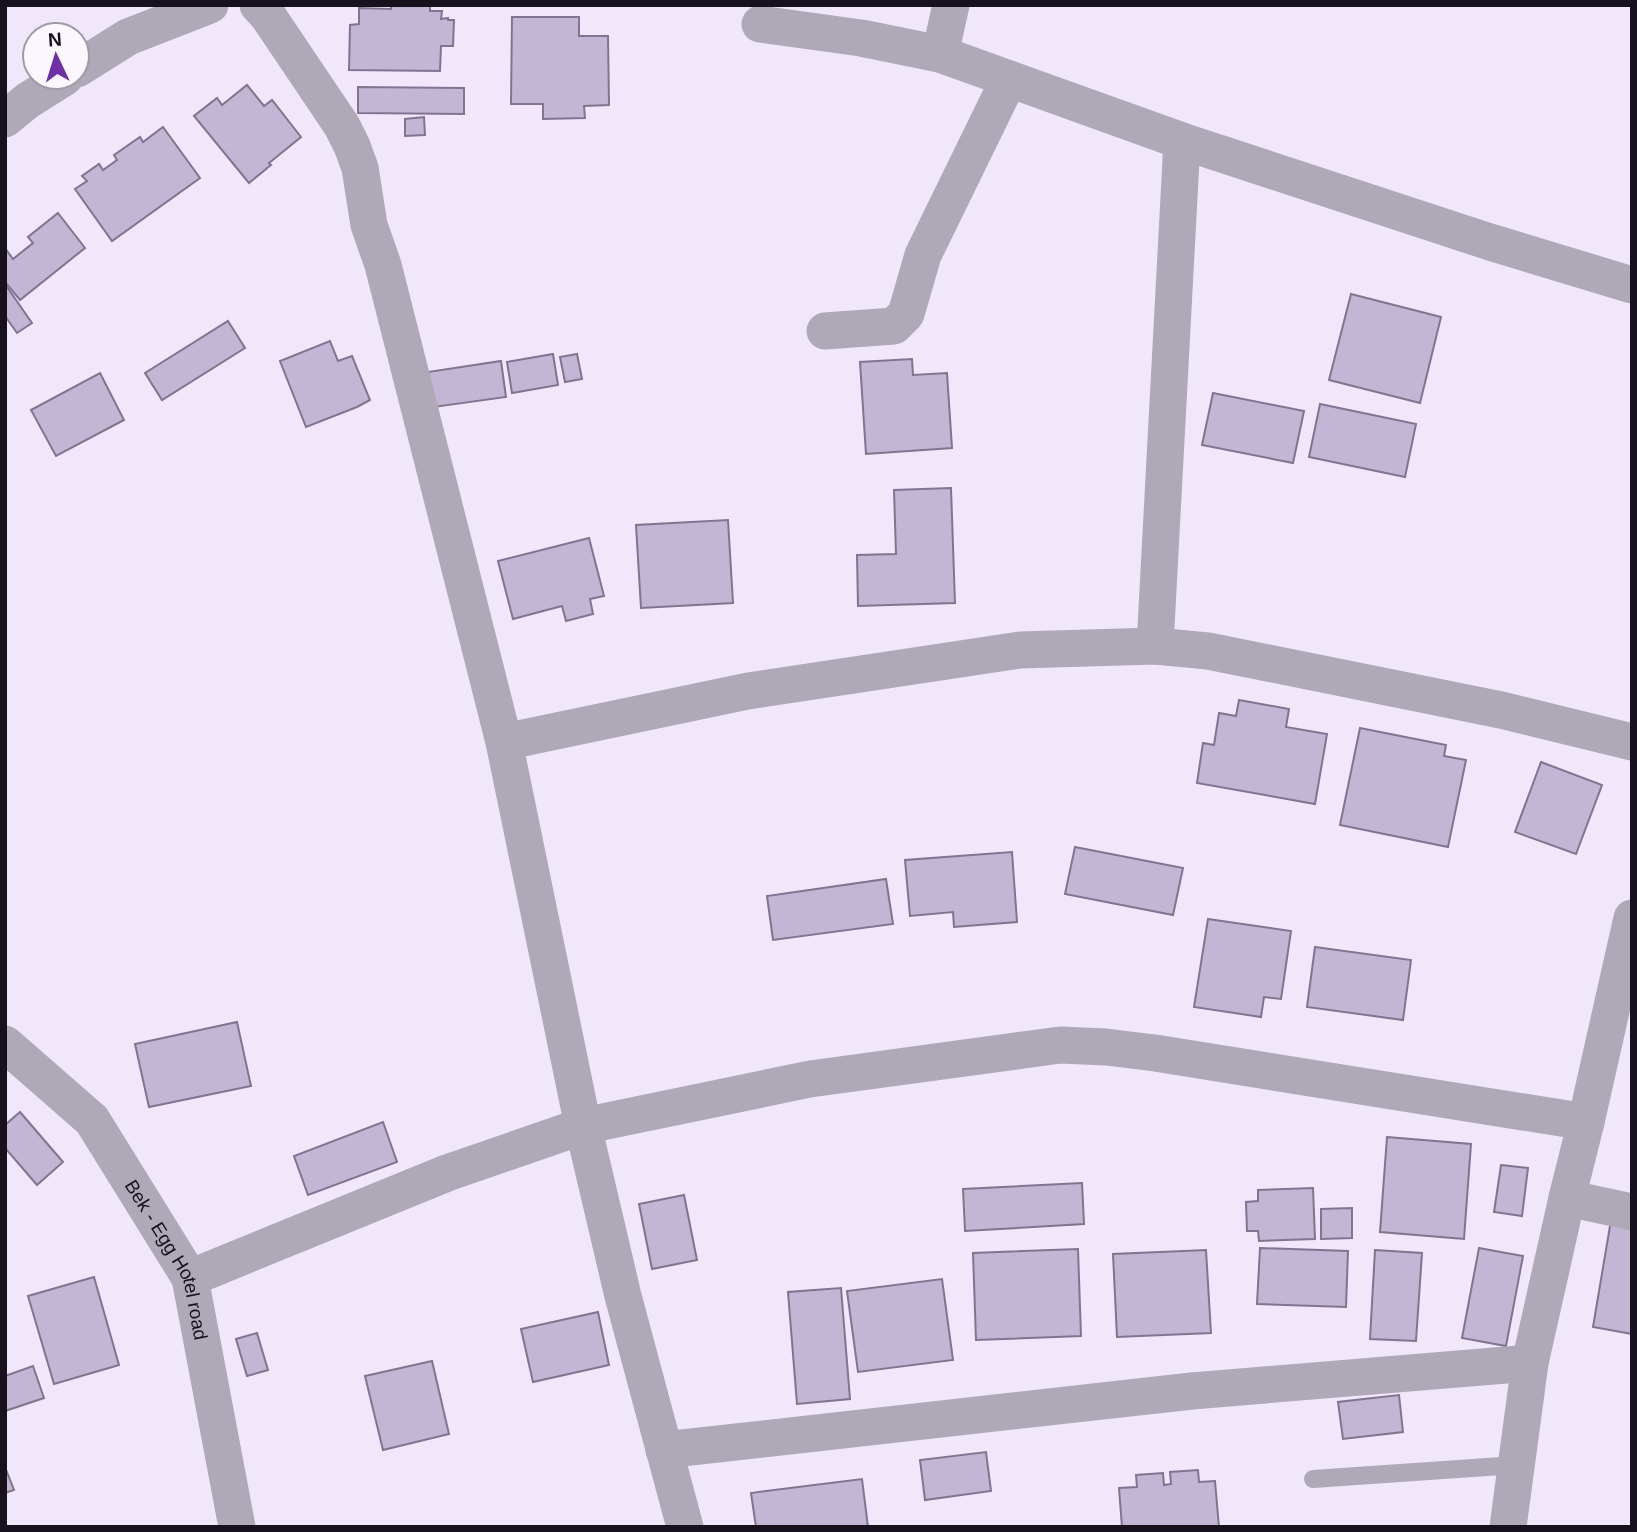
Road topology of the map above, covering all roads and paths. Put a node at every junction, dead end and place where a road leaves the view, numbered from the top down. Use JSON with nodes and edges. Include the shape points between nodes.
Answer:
{"nodes":[{"id":1,"x":211,"y":5,"type":"edge"},
{"id":2,"x":258,"y":5,"type":"edge"},
{"id":3,"x":951,"y":5,"type":"edge"},
{"id":4,"x":760,"y":24,"type":"dead end"},
{"id":5,"x":940,"y":54,"type":"junction"},
{"id":6,"x":91,"y":60,"type":"edge"},
{"id":7,"x":1009,"y":79,"type":"junction"},
{"id":8,"x":43,"y":91,"type":"edge"},
{"id":9,"x":5,"y":119,"type":"edge"},
{"id":10,"x":1182,"y":141,"type":"junction"},
{"id":11,"x":1632,"y":285,"type":"edge"},
{"id":12,"x":825,"y":331,"type":"dead end"},
{"id":13,"x":1155,"y":646,"type":"junction"},
{"id":14,"x":505,"y":742,"type":"junction"},
{"id":15,"x":1632,"y":742,"type":"edge"},
{"id":16,"x":1632,"y":918,"type":"edge"},
{"id":17,"x":5,"y":1044,"type":"edge"},
{"id":18,"x":1587,"y":1122,"type":"junction"},
{"id":19,"x":583,"y":1126,"type":"junction"},
{"id":20,"x":1567,"y":1198,"type":"junction"},
{"id":21,"x":1632,"y":1212,"type":"edge"},
{"id":22,"x":190,"y":1278,"type":"junction"},
{"id":23,"x":1530,"y":1363,"type":"junction"},
{"id":24,"x":664,"y":1450,"type":"junction"},
{"id":25,"x":1516,"y":1465,"type":"junction"},
{"id":26,"x":1313,"y":1479,"type":"dead end"},
{"id":27,"x":237,"y":1527,"type":"edge"},
{"id":28,"x":685,"y":1527,"type":"edge"},
{"id":29,"x":1508,"y":1527,"type":"edge"}],
"edges":[{"from":1,"to":6,"type":"street","via":[[128,37]]},
{"from":2,"to":14,"type":"street","via":[[342,125],[360,168],[369,225]]},
{"from":3,"to":5,"type":"street"},
{"from":4,"to":5,"type":"street"},
{"from":5,"to":7,"type":"street"},
{"from":7,"to":10,"type":"street"},
{"from":7,"to":12,"type":"street","via":[[923,255],[906,314],[894,326]]},
{"from":8,"to":9,"type":"street"},
{"from":10,"to":11,"type":"street"},
{"from":10,"to":13,"type":"street"},
{"from":13,"to":14,"type":"street","via":[[1020,650],[748,691]]},
{"from":13,"to":15,"type":"street","via":[[1208,651],[1501,709]]},
{"from":14,"to":19,"type":"street"},
{"from":16,"to":18,"type":"street"},
{"from":17,"to":22,"type":"street","name":"Bek - Egg Hotel road","via":[[92,1120]]},
{"from":18,"to":19,"type":"street","via":[[1155,1053],[1060,1045],[810,1079]]},
{"from":18,"to":20,"type":"street"},
{"from":19,"to":22,"type":"street","via":[[447,1173]]},
{"from":19,"to":24,"type":"street"},
{"from":20,"to":21,"type":"street"},
{"from":20,"to":23,"type":"street"},
{"from":22,"to":27,"type":"street","name":"Bek - Egg Hotel road"},
{"from":23,"to":24,"type":"street","via":[[1192,1391]]},
{"from":23,"to":25,"type":"street"},
{"from":24,"to":28,"type":"street"},
{"from":25,"to":26,"type":"lane"},
{"from":25,"to":29,"type":"street"}]}
